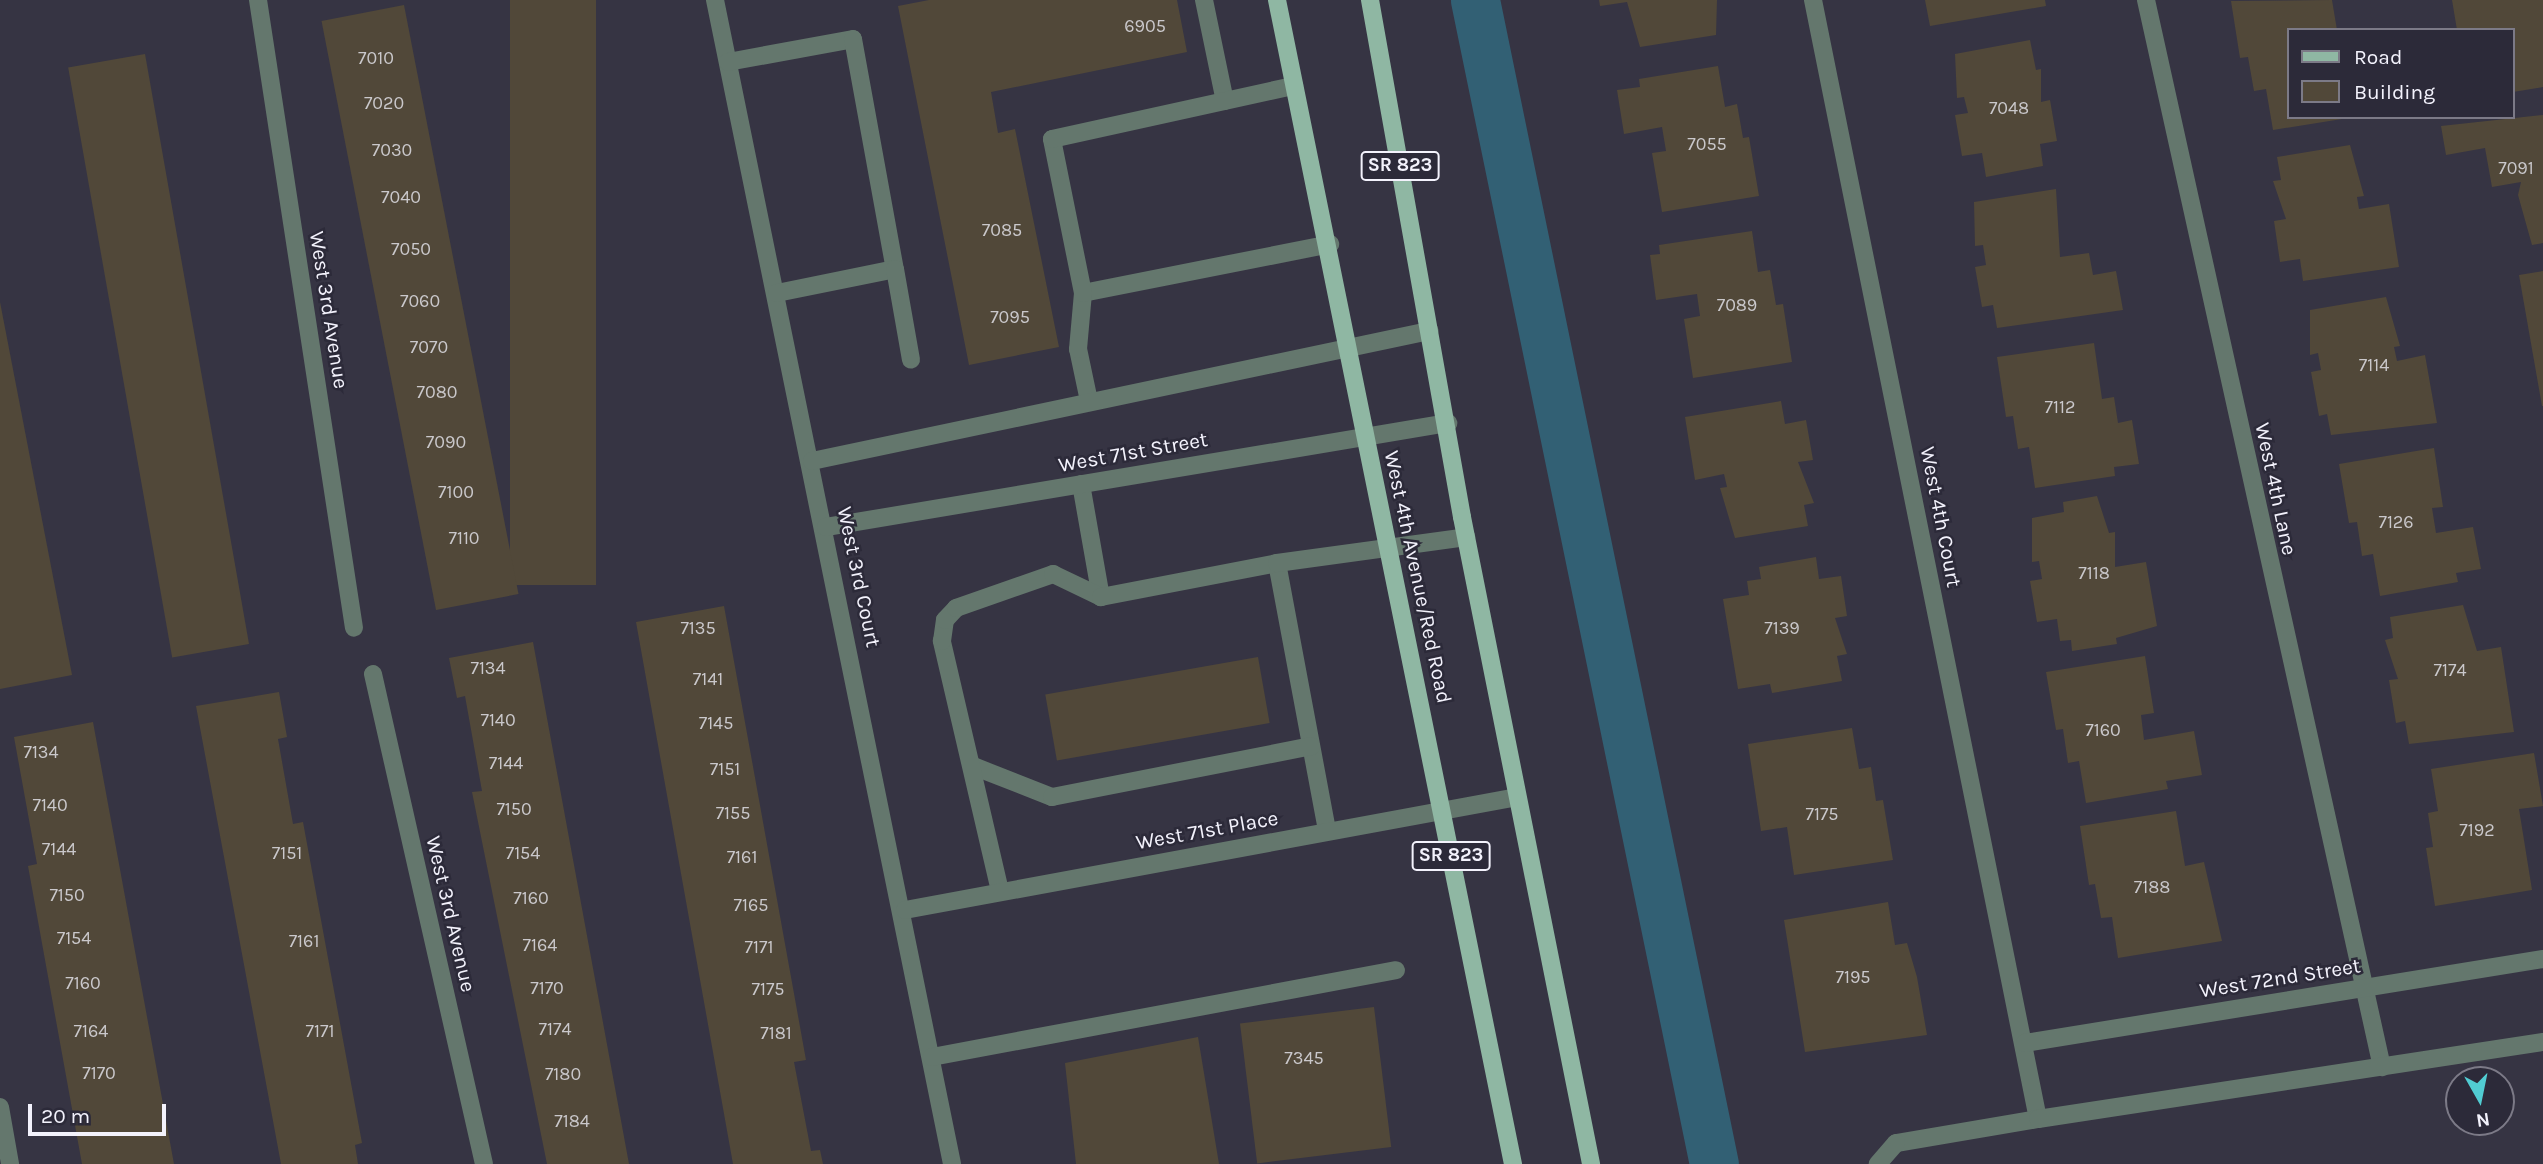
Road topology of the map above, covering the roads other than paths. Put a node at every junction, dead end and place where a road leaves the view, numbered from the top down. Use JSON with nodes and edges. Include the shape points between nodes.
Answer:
{"nodes":[{"id":1,"x":258,"y":0,"type":"edge"},
{"id":2,"x":715,"y":0,"type":"edge"},
{"id":3,"x":1204,"y":0,"type":"edge"},
{"id":4,"x":1277,"y":0,"type":"edge"},
{"id":5,"x":1370,"y":0,"type":"edge"},
{"id":6,"x":1814,"y":0,"type":"edge"},
{"id":7,"x":2146,"y":0,"type":"edge"},
{"id":8,"x":728,"y":62,"type":"junction"},
{"id":9,"x":1294,"y":86,"type":"junction"},
{"id":10,"x":1224,"y":102,"type":"junction"},
{"id":11,"x":1330,"y":244,"type":"junction"},
{"id":12,"x":895,"y":269,"type":"junction"},
{"id":13,"x":777,"y":293,"type":"junction"},
{"id":14,"x":1083,"y":293,"type":"junction"},
{"id":15,"x":1429,"y":331,"type":"junction"},
{"id":16,"x":1349,"y":346,"type":"junction"},
{"id":17,"x":911,"y":360,"type":"dead end"},
{"id":18,"x":1089,"y":401,"type":"junction"},
{"id":19,"x":1448,"y":423,"type":"junction"},
{"id":20,"x":1366,"y":436,"type":"junction"},
{"id":21,"x":813,"y":461,"type":"junction"},
{"id":22,"x":1082,"y":484,"type":"junction"},
{"id":23,"x":826,"y":527,"type":"junction"},
{"id":24,"x":1466,"y":537,"type":"junction"},
{"id":25,"x":1388,"y":548,"type":"junction"},
{"id":26,"x":1277,"y":563,"type":"junction"},
{"id":27,"x":1101,"y":597,"type":"junction"},
{"id":28,"x":354,"y":628,"type":"dead end"},
{"id":29,"x":373,"y":674,"type":"dead end"},
{"id":30,"x":1311,"y":746,"type":"junction"},
{"id":31,"x":974,"y":766,"type":"junction"},
{"id":32,"x":1517,"y":797,"type":"junction"},
{"id":33,"x":1443,"y":811,"type":"junction"},
{"id":34,"x":1328,"y":831,"type":"junction"},
{"id":35,"x":1000,"y":891,"type":"junction"},
{"id":36,"x":905,"y":910,"type":"junction"},
{"id":37,"x":2543,"y":959,"type":"edge"},
{"id":38,"x":1396,"y":970,"type":"dead end"},
{"id":39,"x":2362,"y":987,"type":"junction"},
{"id":40,"x":2543,"y":1042,"type":"edge"},
{"id":41,"x":2025,"y":1043,"type":"junction"},
{"id":42,"x":932,"y":1057,"type":"junction"},
{"id":43,"x":2382,"y":1067,"type":"junction"},
{"id":44,"x":0,"y":1107,"type":"edge"},
{"id":45,"x":2038,"y":1119,"type":"junction"},
{"id":46,"x":10,"y":1164,"type":"edge"},
{"id":47,"x":484,"y":1164,"type":"edge"},
{"id":48,"x":952,"y":1164,"type":"edge"},
{"id":49,"x":1513,"y":1164,"type":"edge"},
{"id":50,"x":1591,"y":1164,"type":"edge"},
{"id":51,"x":1878,"y":1164,"type":"edge"}],
"edges":[{"from":1,"to":28,"type":"street","name":"West 3rd Avenue"},
{"from":2,"to":8,"type":"street","name":"West 3rd Court"},
{"from":3,"to":10,"type":"street"},
{"from":4,"to":9,"type":"main road","name":"West 4th Avenue/Red Road","number":"SR 823"},
{"from":5,"to":15,"type":"main road","number":"SR 823"},
{"from":6,"to":41,"type":"street","name":"West 4th Court"},
{"from":7,"to":39,"type":"street","name":"West 4th Lane"},
{"from":8,"to":12,"type":"street","via":[[853,39]]},
{"from":8,"to":13,"type":"street","name":"West 3rd Court"},
{"from":9,"to":10,"type":"street"},
{"from":9,"to":11,"type":"main road","name":"West 4th Avenue/Red Road","number":"SR 823"},
{"from":10,"to":14,"type":"street","via":[[1052,139]]},
{"from":11,"to":14,"type":"street"},
{"from":11,"to":16,"type":"main road","name":"West 4th Avenue/Red Road","number":"SR 823"},
{"from":12,"to":13,"type":"street"},
{"from":12,"to":17,"type":"street"},
{"from":13,"to":21,"type":"street","name":"West 3rd Court"},
{"from":14,"to":18,"type":"street","via":[[1078,349]]},
{"from":15,"to":16,"type":"street"},
{"from":15,"to":19,"type":"main road","number":"SR 823"},
{"from":16,"to":18,"type":"street"},
{"from":16,"to":20,"type":"main road","name":"West 4th Avenue/Red Road","number":"SR 823"},
{"from":18,"to":21,"type":"street"},
{"from":19,"to":20,"type":"street","name":"West 71st Street"},
{"from":19,"to":24,"type":"main road","number":"SR 823"},
{"from":20,"to":22,"type":"street","name":"West 71st Street"},
{"from":20,"to":25,"type":"main road","name":"West 4th Avenue/Red Road","number":"SR 823"},
{"from":21,"to":23,"type":"street","name":"West 3rd Court"},
{"from":22,"to":23,"type":"street","name":"West 71st Street"},
{"from":22,"to":27,"type":"street"},
{"from":23,"to":36,"type":"street","name":"West 3rd Court"},
{"from":24,"to":25,"type":"street"},
{"from":24,"to":32,"type":"main road","number":"SR 823"},
{"from":25,"to":26,"type":"street"},
{"from":25,"to":33,"type":"main road","name":"West 4th Avenue/Red Road","number":"SR 823"},
{"from":26,"to":27,"type":"street"},
{"from":26,"to":30,"type":"street"},
{"from":27,"to":31,"type":"street","via":[[1053,574],[956,608],[945,620],[942,640]]},
{"from":29,"to":47,"type":"street","name":"West 3rd Avenue"},
{"from":30,"to":31,"type":"street","via":[[1052,797]]},
{"from":30,"to":34,"type":"street"},
{"from":31,"to":35,"type":"street"},
{"from":32,"to":33,"type":"street","name":"West 71st Place"},
{"from":32,"to":50,"type":"main road","number":"SR 823"},
{"from":33,"to":34,"type":"street","name":"West 71st Place"},
{"from":33,"to":49,"type":"main road","name":"West 4th Avenue/Red Road","number":"SR 823"},
{"from":34,"to":35,"type":"street","name":"West 71st Place"},
{"from":35,"to":36,"type":"street","name":"West 71st Place"},
{"from":36,"to":42,"type":"street","name":"West 3rd Court"},
{"from":37,"to":39,"type":"street","name":"West 72nd Street"},
{"from":38,"to":42,"type":"street"},
{"from":39,"to":41,"type":"street","name":"West 72nd Street"},
{"from":39,"to":43,"type":"street","name":"West 4th Lane"},
{"from":40,"to":43,"type":"street"},
{"from":41,"to":45,"type":"street","name":"West 4th Court"},
{"from":42,"to":48,"type":"street","name":"West 3rd Court"},
{"from":43,"to":45,"type":"street"},
{"from":44,"to":46,"type":"street"},
{"from":45,"to":51,"type":"street","via":[[1896,1143]]}]}
